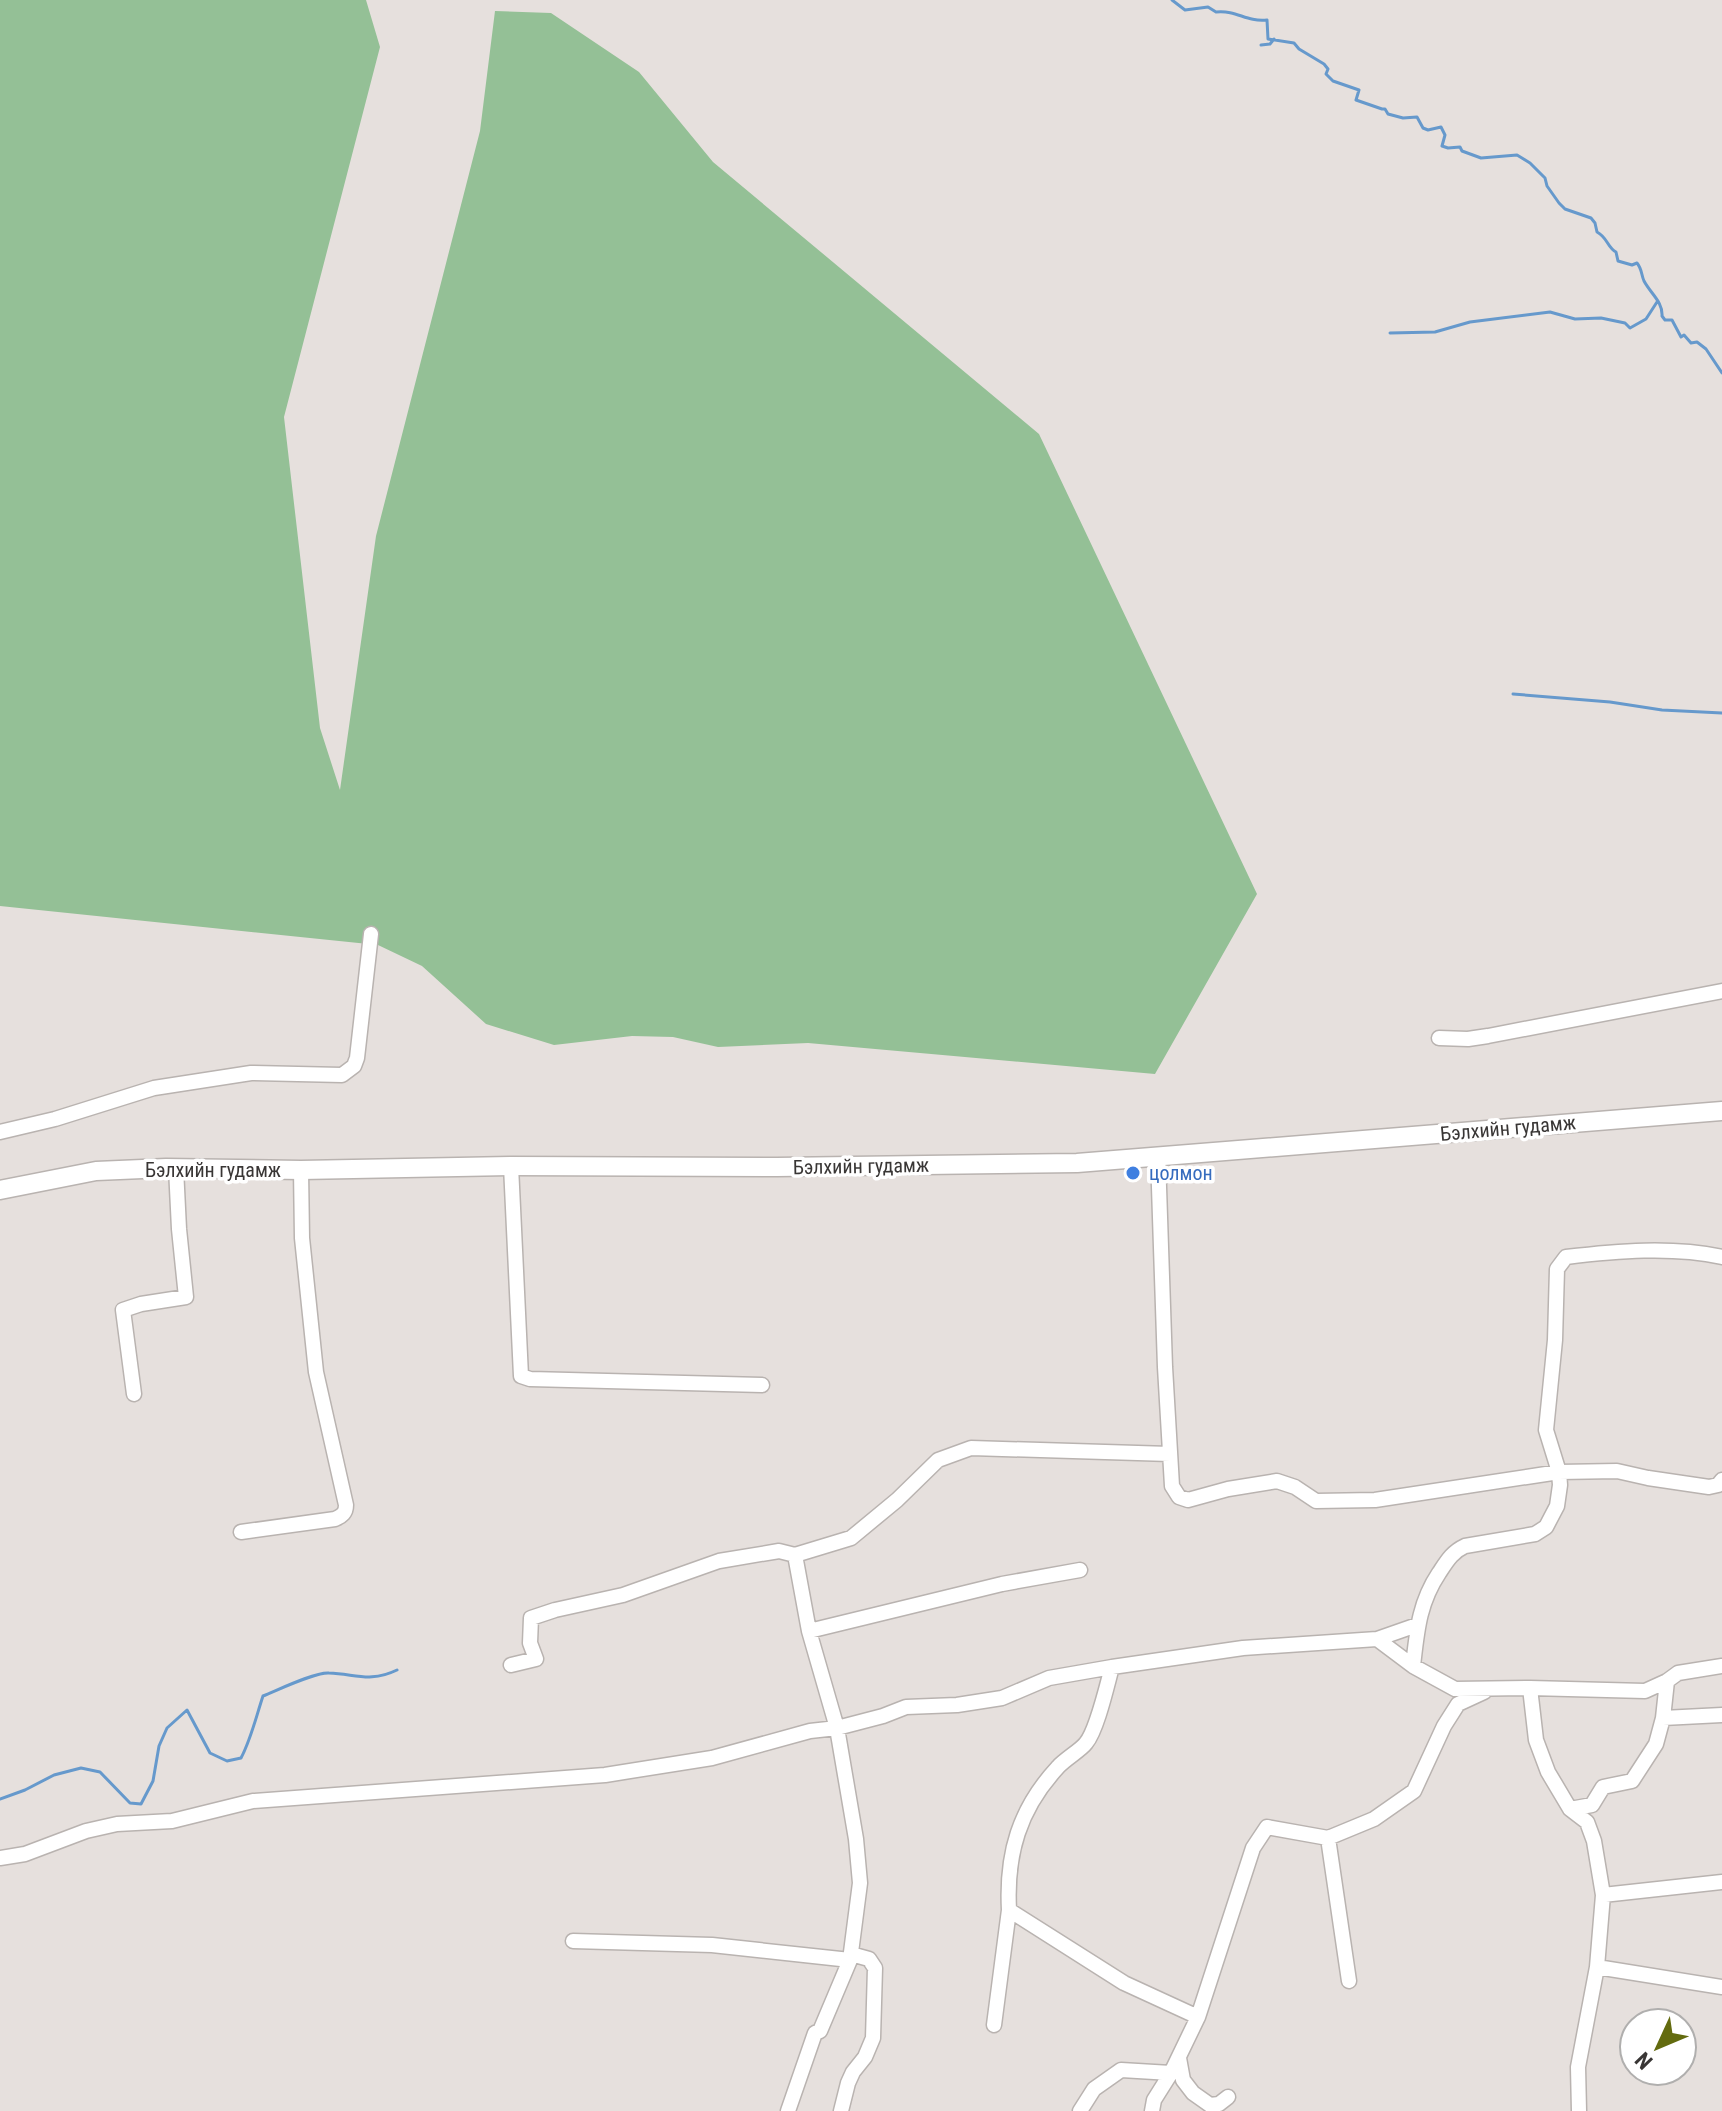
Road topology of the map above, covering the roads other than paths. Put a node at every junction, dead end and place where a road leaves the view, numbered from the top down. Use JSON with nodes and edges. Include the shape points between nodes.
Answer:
{"nodes":[{"id":1,"x":371,"y":934,"type":"dead end"},
{"id":2,"x":1722,"y":991,"type":"edge"},
{"id":3,"x":1439,"y":1038,"type":"dead end"},
{"id":4,"x":1722,"y":1111,"type":"edge"},
{"id":5,"x":0,"y":1132,"type":"edge"},
{"id":6,"x":1158,"y":1157,"type":"junction"},
{"id":7,"x":511,"y":1166,"type":"junction"},
{"id":8,"x":176,"y":1168,"type":"junction"},
{"id":9,"x":301,"y":1170,"type":"junction"},
{"id":10,"x":0,"y":1190,"type":"edge"},
{"id":11,"x":1722,"y":1257,"type":"edge"},
{"id":12,"x":762,"y":1385,"type":"dead end"},
{"id":13,"x":134,"y":1394,"type":"dead end"},
{"id":14,"x":1170,"y":1454,"type":"junction"},
{"id":15,"x":1559,"y":1472,"type":"junction"},
{"id":16,"x":1722,"y":1480,"type":"edge"},
{"id":17,"x":241,"y":1532,"type":"dead end"},
{"id":18,"x":795,"y":1555,"type":"junction"},
{"id":19,"x":1080,"y":1570,"type":"dead end"},
{"id":20,"x":1417,"y":1625,"type":"junction"},
{"id":21,"x":809,"y":1631,"type":"junction"},
{"id":22,"x":1377,"y":1639,"type":"junction"},
{"id":23,"x":511,"y":1665,"type":"dead end"},
{"id":24,"x":1413,"y":1666,"type":"junction"},
{"id":25,"x":1722,"y":1666,"type":"edge"},
{"id":26,"x":1112,"y":1667,"type":"junction"},
{"id":27,"x":1667,"y":1681,"type":"junction"},
{"id":28,"x":1530,"y":1688,"type":"junction"},
{"id":29,"x":1488,"y":1690,"type":"junction"},
{"id":30,"x":1722,"y":1715,"type":"edge"},
{"id":31,"x":1663,"y":1718,"type":"junction"},
{"id":32,"x":837,"y":1728,"type":"junction"},
{"id":33,"x":1570,"y":1809,"type":"junction"},
{"id":34,"x":1328,"y":1838,"type":"junction"},
{"id":35,"x":0,"y":1858,"type":"edge"},
{"id":36,"x":1722,"y":1882,"type":"edge"},
{"id":37,"x":1603,"y":1895,"type":"junction"},
{"id":38,"x":1009,"y":1910,"type":"junction"},
{"id":39,"x":573,"y":1941,"type":"dead end"},
{"id":40,"x":850,"y":1957,"type":"junction"},
{"id":41,"x":1597,"y":1967,"type":"junction"},
{"id":42,"x":1349,"y":1981,"type":"dead end"},
{"id":43,"x":1722,"y":1987,"type":"edge"},
{"id":44,"x":1198,"y":2017,"type":"junction"},
{"id":45,"x":994,"y":2025,"type":"dead end"},
{"id":46,"x":1178,"y":2058,"type":"junction"},
{"id":47,"x":1171,"y":2073,"type":"junction"},
{"id":48,"x":1228,"y":2097,"type":"dead end"},
{"id":49,"x":788,"y":2111,"type":"edge"},
{"id":50,"x":841,"y":2111,"type":"edge"},
{"id":51,"x":1080,"y":2111,"type":"edge"},
{"id":52,"x":1152,"y":2111,"type":"edge"},
{"id":53,"x":1579,"y":2111,"type":"edge"}],
"edges":[{"from":1,"to":5,"type":"street","via":[[357,1058],[342,1075],[251,1073],[154,1088]]},
{"from":2,"to":3,"type":"street","via":[[1488,1036]]},
{"from":4,"to":6,"type":"main road","name":"Бэлхийн гудамж"},
{"from":6,"to":7,"type":"main road","name":"Бэлхийн гудамж","via":[[1077,1163]]},
{"from":6,"to":14,"type":"street"},
{"from":7,"to":9,"type":"main road","name":"Бэлхийн гудамж"},
{"from":7,"to":12,"type":"street","via":[[521,1376]]},
{"from":8,"to":9,"type":"main road","name":"Бэлхийн гудамж"},
{"from":8,"to":10,"type":"main road","name":"Бэлхийн гудамж","via":[[96,1171]]},
{"from":8,"to":13,"type":"street","via":[[186,1297],[123,1310]]},
{"from":9,"to":17,"type":"street","via":[[302,1238],[316,1372],[346,1511],[335,1519]]},
{"from":11,"to":15,"type":"street","via":[[1696,1251],[1566,1257],[1557,1269],[1546,1430]]},
{"from":14,"to":15,"type":"street","via":[[1172,1486],[1188,1500],[1277,1481],[1316,1501],[1375,1500]]},
{"from":14,"to":18,"type":"street","via":[[971,1448],[938,1460],[851,1538]]},
{"from":15,"to":16,"type":"street","via":[[1617,1471],[1709,1487]]},
{"from":15,"to":20,"type":"street","via":[[1557,1506],[1546,1527],[1535,1534],[1456,1550],[1426,1592]]},
{"from":18,"to":21,"type":"street"},
{"from":18,"to":23,"type":"street","via":[[779,1551],[719,1561],[623,1595],[531,1618],[530,1643],[536,1659]]},
{"from":19,"to":21,"type":"street"},
{"from":20,"to":22,"type":"street"},
{"from":20,"to":24,"type":"street"},
{"from":21,"to":32,"type":"street"},
{"from":22,"to":24,"type":"street"},
{"from":22,"to":26,"type":"street","via":[[1243,1648]]},
{"from":24,"to":29,"type":"street","via":[[1455,1689]]},
{"from":25,"to":27,"type":"street","via":[[1678,1673]]},
{"from":26,"to":32,"type":"street","via":[[1049,1678],[1002,1698],[906,1707]]},
{"from":26,"to":38,"type":"street","via":[[1086,1744],[1055,1770],[1030,1801],[1019,1826]]},
{"from":27,"to":28,"type":"street","via":[[1645,1691]]},
{"from":27,"to":31,"type":"street"},
{"from":28,"to":29,"type":"street"},
{"from":28,"to":33,"type":"street","via":[[1536,1740]]},
{"from":29,"to":34,"type":"street","via":[[1458,1704],[1414,1791],[1374,1819]]},
{"from":30,"to":31,"type":"street"},
{"from":31,"to":33,"type":"street","via":[[1656,1744],[1632,1781],[1603,1787],[1592,1805]]},
{"from":32,"to":35,"type":"street","via":[[712,1758],[605,1775],[253,1801],[172,1821],[117,1824]]},
{"from":32,"to":40,"type":"street","via":[[860,1883]]},
{"from":33,"to":37,"type":"street","via":[[1587,1822]]},
{"from":34,"to":42,"type":"street"},
{"from":34,"to":44,"type":"street","via":[[1267,1827],[1253,1848]]},
{"from":36,"to":37,"type":"street"},
{"from":37,"to":41,"type":"street"},
{"from":38,"to":44,"type":"street","via":[[1124,1983]]},
{"from":38,"to":45,"type":"street"},
{"from":39,"to":40,"type":"street","via":[[712,1945]]},
{"from":40,"to":49,"type":"street","via":[[815,2033]]},
{"from":40,"to":50,"type":"street","via":[[869,1959],[875,1968],[873,2038],[848,2083]]},
{"from":41,"to":43,"type":"street"},
{"from":41,"to":53,"type":"street","via":[[1578,2067]]},
{"from":44,"to":46,"type":"street"},
{"from":46,"to":47,"type":"street"},
{"from":46,"to":48,"type":"street","via":[[1183,2080],[1193,2093],[1210,2105]]},
{"from":47,"to":51,"type":"street","via":[[1121,2070],[1094,2089]]},
{"from":47,"to":52,"type":"street"}]}
